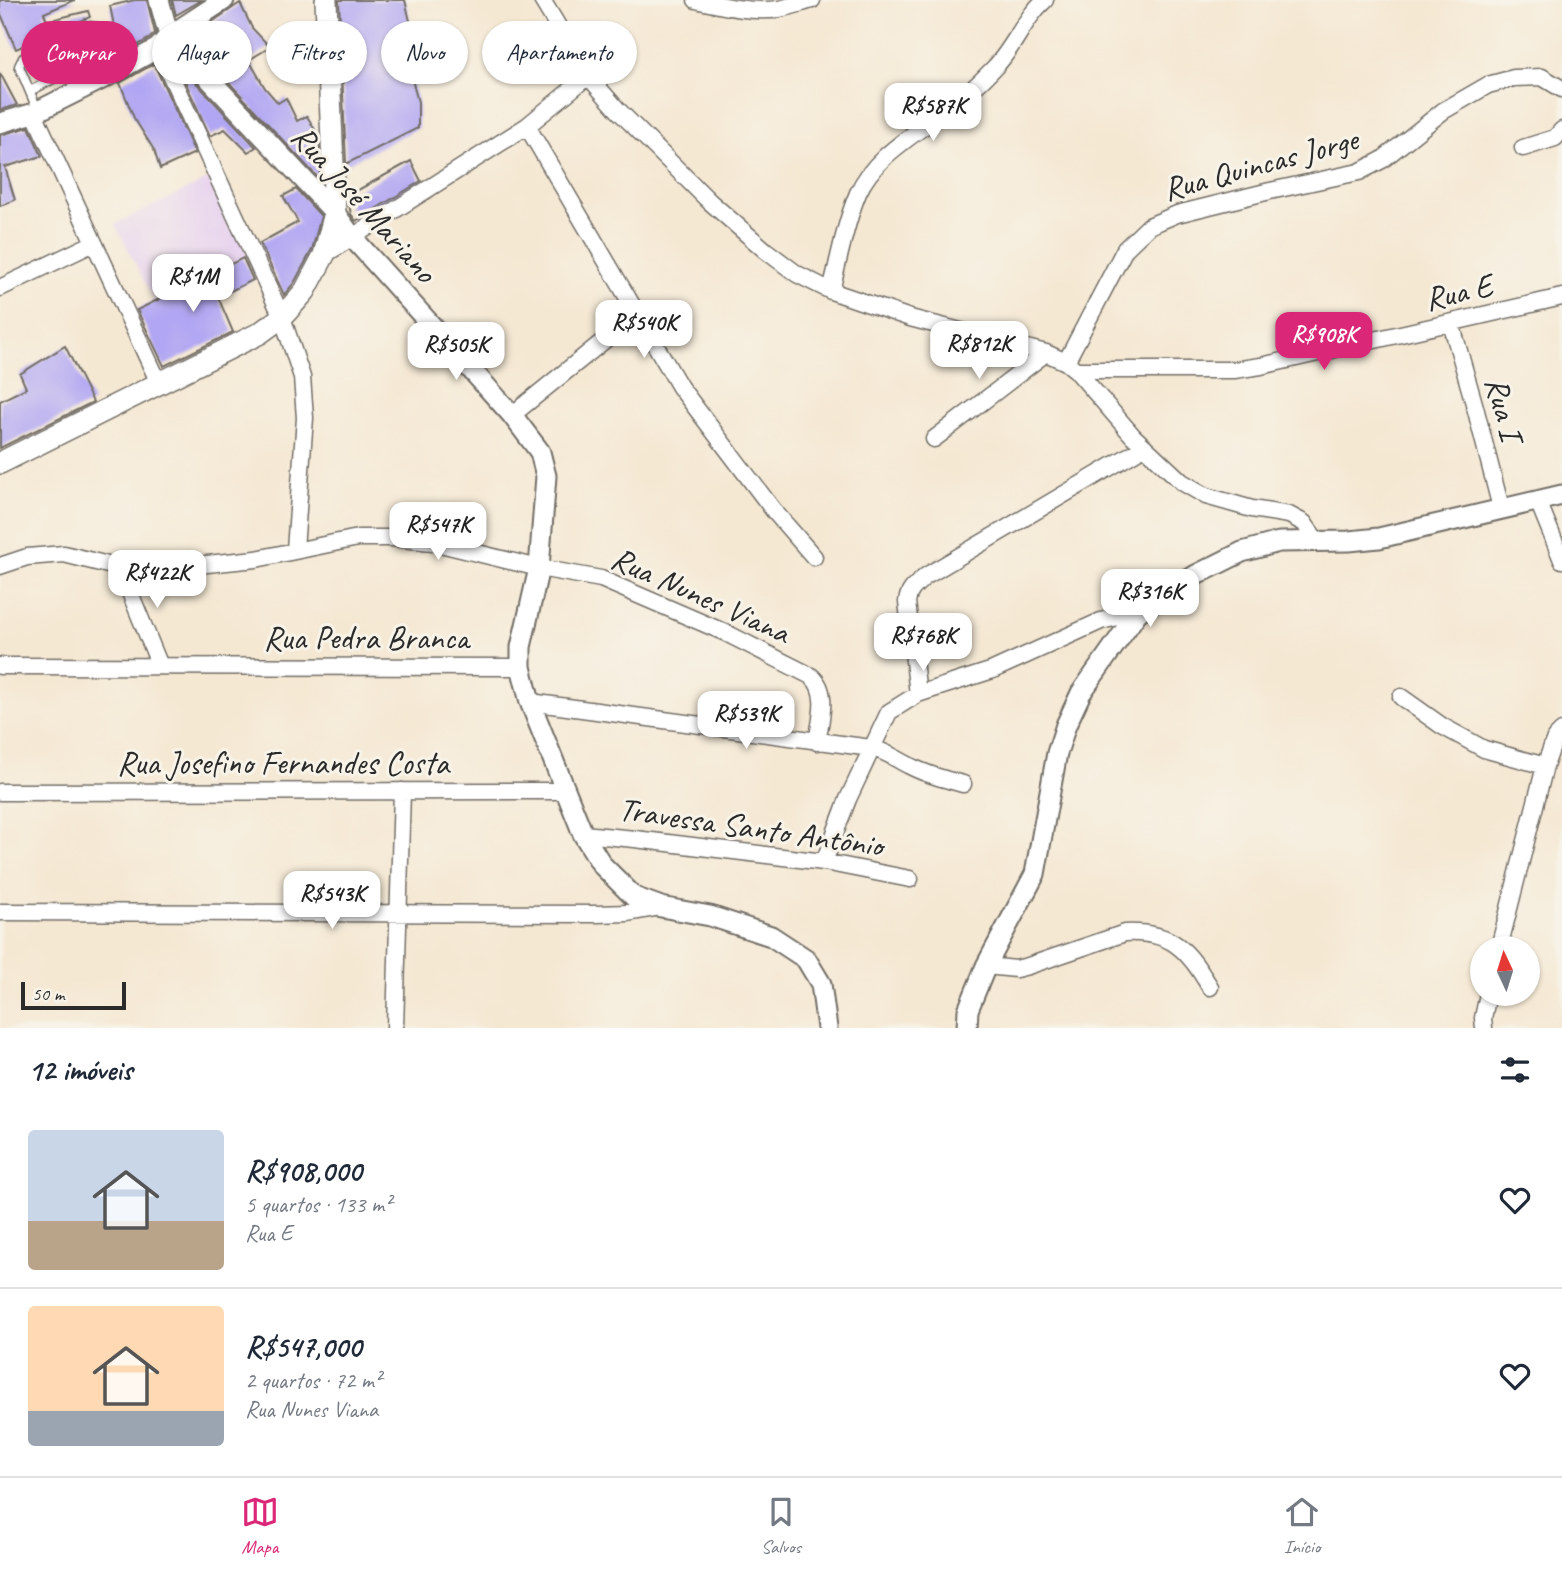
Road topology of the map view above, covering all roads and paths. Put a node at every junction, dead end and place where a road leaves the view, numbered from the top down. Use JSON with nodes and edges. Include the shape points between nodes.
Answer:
{"nodes":[{"id":1,"x":159,"y":0,"type":"edge"},
{"id":2,"x":224,"y":0,"type":"edge"},
{"id":3,"x":326,"y":0,"type":"edge"},
{"id":4,"x":542,"y":0,"type":"edge"},
{"id":5,"x":696,"y":0,"type":"edge"},
{"id":6,"x":812,"y":0,"type":"edge"},
{"id":7,"x":1037,"y":3,"type":"edge"},
{"id":8,"x":161,"y":21,"type":"edge"},
{"id":9,"x":194,"y":21,"type":"edge"},
{"id":10,"x":555,"y":21,"type":"edge"},
{"id":11,"x":27,"y":84,"type":"edge"},
{"id":12,"x":43,"y":84,"type":"edge"},
{"id":13,"x":91,"y":84,"type":"edge"},
{"id":14,"x":176,"y":84,"type":"edge"},
{"id":15,"x":213,"y":84,"type":"edge"},
{"id":16,"x":578,"y":84,"type":"edge"},
{"id":17,"x":595,"y":84,"type":"edge"},
{"id":18,"x":1562,"y":89,"type":"edge"},
{"id":19,"x":30,"y":91,"type":"junction"},
{"id":20,"x":36,"y":112,"type":"junction"},
{"id":21,"x":0,"y":122,"type":"edge"},
{"id":22,"x":527,"y":126,"type":"junction"},
{"id":23,"x":1562,"y":130,"type":"edge"},
{"id":24,"x":1523,"y":148,"type":"dead end"},
{"id":25,"x":335,"y":214,"type":"junction"},
{"id":26,"x":352,"y":237,"type":"junction"},
{"id":27,"x":94,"y":243,"type":"junction"},
{"id":28,"x":324,"y":256,"type":"junction"},
{"id":29,"x":0,"y":288,"type":"edge"},
{"id":30,"x":831,"y":291,"type":"junction"},
{"id":31,"x":1562,"y":297,"type":"edge"},
{"id":32,"x":638,"y":313,"type":"junction"},
{"id":33,"x":282,"y":317,"type":"junction"},
{"id":34,"x":1451,"y":323,"type":"junction"},
{"id":35,"x":1046,"y":354,"type":"junction"},
{"id":36,"x":1071,"y":366,"type":"junction"},
{"id":37,"x":159,"y":383,"type":"junction"},
{"id":38,"x":512,"y":415,"type":"junction"},
{"id":39,"x":934,"y":439,"type":"dead end"},
{"id":40,"x":1144,"y":447,"type":"junction"},
{"id":41,"x":0,"y":463,"type":"edge"},
{"id":42,"x":1562,"y":495,"type":"edge"},
{"id":43,"x":1538,"y":501,"type":"junction"},
{"id":44,"x":1501,"y":508,"type":"junction"},
{"id":45,"x":1316,"y":540,"type":"junction"},
{"id":46,"x":295,"y":549,"type":"junction"},
{"id":47,"x":814,"y":557,"type":"dead end"},
{"id":48,"x":1562,"y":560,"type":"edge"},
{"id":49,"x":0,"y":566,"type":"edge"},
{"id":50,"x":120,"y":568,"type":"junction"},
{"id":51,"x":539,"y":568,"type":"junction"},
{"id":52,"x":1138,"y":612,"type":"junction"},
{"id":53,"x":0,"y":666,"type":"edge"},
{"id":54,"x":160,"y":666,"type":"junction"},
{"id":55,"x":521,"y":667,"type":"junction"},
{"id":56,"x":918,"y":694,"type":"junction"},
{"id":57,"x":1401,"y":697,"type":"dead end"},
{"id":58,"x":530,"y":702,"type":"junction"},
{"id":59,"x":1562,"y":731,"type":"edge"},
{"id":60,"x":817,"y":742,"type":"junction"},
{"id":61,"x":871,"y":748,"type":"junction"},
{"id":62,"x":1545,"y":766,"type":"junction"},
{"id":63,"x":962,"y":784,"type":"dead end"},
{"id":64,"x":402,"y":791,"type":"junction"},
{"id":65,"x":566,"y":791,"type":"junction"},
{"id":66,"x":0,"y":792,"type":"edge"},
{"id":67,"x":583,"y":834,"type":"junction"},
{"id":68,"x":824,"y":862,"type":"junction"},
{"id":69,"x":910,"y":879,"type":"dead end"},
{"id":70,"x":661,"y":907,"type":"junction"},
{"id":71,"x":0,"y":912,"type":"edge"},
{"id":72,"x":399,"y":912,"type":"junction"},
{"id":73,"x":1502,"y":936,"type":"edge"},
{"id":74,"x":986,"y":966,"type":"junction"},
{"id":75,"x":1210,"y":987,"type":"dead end"},
{"id":76,"x":1486,"y":1006,"type":"edge"},
{"id":77,"x":395,"y":1028,"type":"edge"},
{"id":78,"x":827,"y":1028,"type":"edge"},
{"id":79,"x":967,"y":1028,"type":"edge"},
{"id":80,"x":1484,"y":1028,"type":"edge"}],
"edges":[{"from":1,"to":8,"type":"street","name":"Rua José Mariano"},
{"from":2,"to":9,"type":"street"},
{"from":3,"to":25,"type":"main road"},
{"from":4,"to":10,"type":"street"},
{"from":5,"to":6,"type":"street","via":[[759,9]]},
{"from":7,"to":30,"type":"street","via":[[995,67],[873,170],[858,192]]},
{"from":11,"to":19,"type":"lane"},
{"from":12,"to":19,"type":"lane"},
{"from":13,"to":20,"type":"street"},
{"from":14,"to":33,"type":"street"},
{"from":15,"to":25,"type":"street","name":"Rua José Mariano"},
{"from":16,"to":22,"type":"street"},
{"from":17,"to":30,"type":"street","via":[[718,210],[797,274]]},
{"from":18,"to":36,"type":"street","name":"Rua Quincas Jorge","via":[[1542,77],[1489,85],[1443,111],[1382,160],[1359,172],[1177,214],[1149,226],[1125,249]]},
{"from":19,"to":20,"type":"lane"},
{"from":20,"to":21,"type":"street"},
{"from":20,"to":27,"type":"street"},
{"from":22,"to":26,"type":"street"},
{"from":22,"to":32,"type":"street"},
{"from":23,"to":24,"type":"street","via":[[1555,138]]},
{"from":25,"to":26,"type":"street","name":"Rua José Mariano"},
{"from":25,"to":28,"type":"main road"},
{"from":26,"to":28,"type":"street"},
{"from":26,"to":38,"type":"street","name":"Rua José Mariano"},
{"from":27,"to":29,"type":"street"},
{"from":27,"to":37,"type":"street"},
{"from":28,"to":33,"type":"main road","via":[[305,291]]},
{"from":30,"to":35,"type":"street","via":[[910,318]]},
{"from":31,"to":34,"type":"street","name":"Rua E"},
{"from":32,"to":38,"type":"street"},
{"from":32,"to":47,"type":"street","via":[[680,387]]},
{"from":33,"to":37,"type":"main road","via":[[260,333]]},
{"from":33,"to":46,"type":"street","via":[[304,395]]},
{"from":34,"to":36,"type":"street","name":"Rua E","via":[[1234,370]]},
{"from":34,"to":44,"type":"street","name":"Rua I"},
{"from":35,"to":36,"type":"street"},
{"from":35,"to":39,"type":"street"},
{"from":36,"to":40,"type":"street"},
{"from":37,"to":41,"type":"main road"},
{"from":38,"to":51,"type":"street","name":"Rua José Mariano","via":[[545,466]]},
{"from":40,"to":45,"type":"street","via":[[1191,489],[1252,509],[1289,515],[1304,523]]},
{"from":40,"to":56,"type":"street","via":[[914,587],[907,602]]},
{"from":42,"to":43,"type":"street"},
{"from":43,"to":44,"type":"street"},
{"from":43,"to":48,"type":"street"},
{"from":44,"to":45,"type":"street","via":[[1379,538]]},
{"from":45,"to":52,"type":"street","via":[[1279,542],[1242,552]]},
{"from":46,"to":50,"type":"street","name":"Rua Nunes Viana","via":[[256,559]]},
{"from":46,"to":51,"type":"street","name":"Rua Nunes Viana","via":[[358,538],[391,538],[432,542]]},
{"from":49,"to":50,"type":"street","name":"Rua Nunes Viana","via":[[27,557],[64,554]]},
{"from":50,"to":54,"type":"street"},
{"from":51,"to":55,"type":"street","name":"Rua José Mariano","via":[[521,647]]},
{"from":51,"to":60,"type":"street","name":"Rua Nunes Viana","via":[[601,579],[811,676],[821,689]]},
{"from":52,"to":56,"type":"street","via":[[1101,621],[993,670]]},
{"from":52,"to":74,"type":"street","via":[[1081,693],[1066,725],[1035,874]]},
{"from":53,"to":54,"type":"street","name":"Rua Pedra Branca"},
{"from":54,"to":55,"type":"street","name":"Rua Pedra Branca"},
{"from":55,"to":58,"type":"street","name":"Rua José Mariano"},
{"from":56,"to":61,"type":"street","via":[[889,712]]},
{"from":57,"to":62,"type":"street","via":[[1484,749]]},
{"from":58,"to":60,"type":"street"},
{"from":58,"to":65,"type":"street","name":"Rua José Mariano"},
{"from":59,"to":62,"type":"street"},
{"from":60,"to":61,"type":"street"},
{"from":61,"to":63,"type":"street"},
{"from":61,"to":68,"type":"street"},
{"from":62,"to":73,"type":"street"},
{"from":64,"to":65,"type":"street","name":"Rua Josefino Fernandes Costa"},
{"from":64,"to":66,"type":"street","name":"Rua Josefino Fernandes Costa"},
{"from":64,"to":72,"type":"street"},
{"from":65,"to":67,"type":"street","name":"Rua José Mariano"},
{"from":67,"to":68,"type":"street","name":"Travessa Santo Antônio"},
{"from":67,"to":70,"type":"street","name":"Rua José Mariano","via":[[616,881],[634,897]]},
{"from":68,"to":69,"type":"street","name":"Travessa Santo Antônio"},
{"from":70,"to":72,"type":"street","via":[[597,914]]},
{"from":70,"to":78,"type":"street","name":"Rua José Mariano","via":[[710,916],[771,936],[806,959],[821,984]]},
{"from":71,"to":72,"type":"street"},
{"from":72,"to":77,"type":"street"},
{"from":74,"to":75,"type":"street","via":[[1016,969],[1125,933],[1144,932],[1178,945]]},
{"from":74,"to":79,"type":"street","via":[[968,1010]]},
{"from":76,"to":80,"type":"street"}]}
